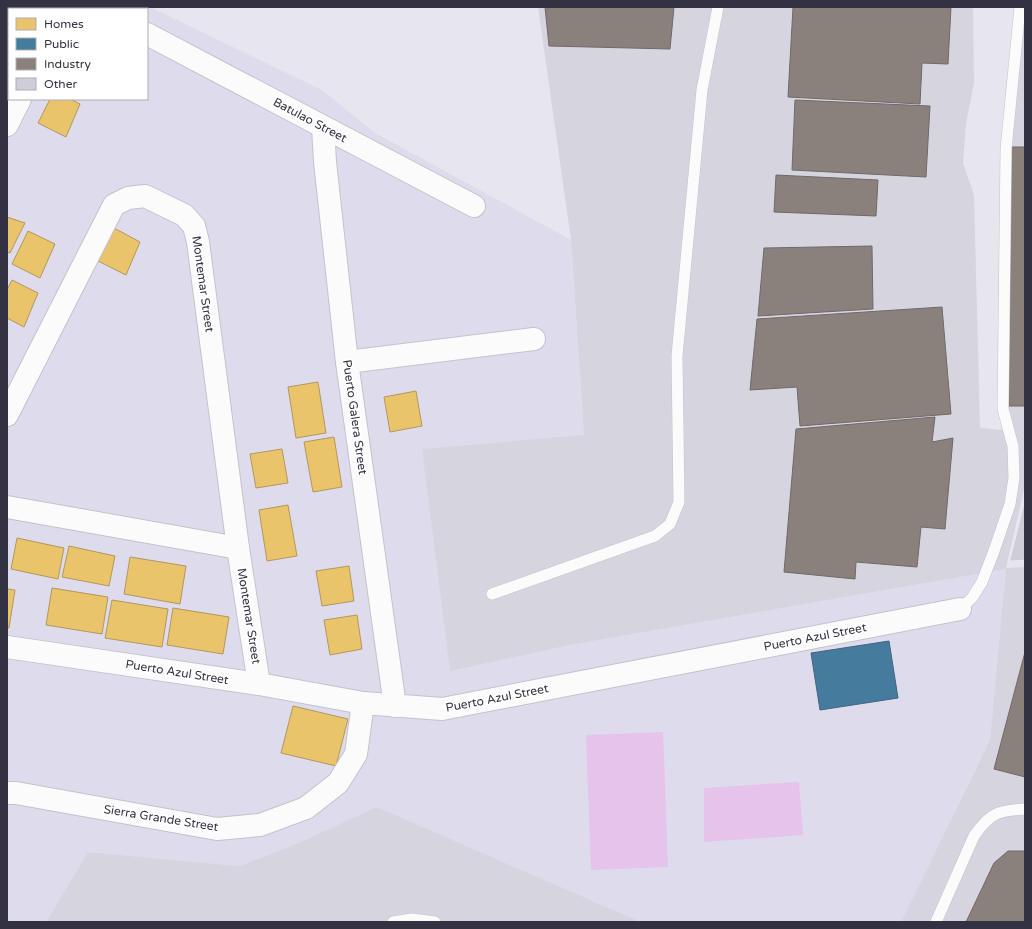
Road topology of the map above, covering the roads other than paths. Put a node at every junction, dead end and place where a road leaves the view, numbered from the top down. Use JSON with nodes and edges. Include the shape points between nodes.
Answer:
{"nodes":[{"id":1,"x":718,"y":7,"type":"edge"},
{"id":2,"x":1020,"y":7,"type":"edge"},
{"id":3,"x":148,"y":35,"type":"edge"},
{"id":4,"x":20,"y":100,"type":"edge"},
{"id":5,"x":7,"y":125,"type":"edge"},
{"id":6,"x":323,"y":127,"type":"junction"},
{"id":7,"x":474,"y":206,"type":"dead end"},
{"id":8,"x":534,"y":339,"type":"dead end"},
{"id":9,"x":347,"y":362,"type":"junction"},
{"id":10,"x":7,"y":415,"type":"edge"},
{"id":11,"x":7,"y":507,"type":"edge"},
{"id":12,"x":238,"y":548,"type":"junction"},
{"id":13,"x":492,"y":594,"type":"dead end"},
{"id":14,"x":960,"y":609,"type":"joint"},
{"id":15,"x":7,"y":646,"type":"edge"},
{"id":16,"x":259,"y":684,"type":"junction"},
{"id":17,"x":363,"y":703,"type":"junction"},
{"id":18,"x":395,"y":706,"type":"junction"},
{"id":19,"x":7,"y":793,"type":"edge"},
{"id":20,"x":1025,"y":809,"type":"edge"},
{"id":21,"x":393,"y":922,"type":"edge"},
{"id":22,"x":435,"y":922,"type":"edge"},
{"id":23,"x":936,"y":922,"type":"edge"}],
"edges":[{"from":1,"to":13,"type":"lane","via":[[702,90],[677,356],[679,502],[670,524],[655,536]]},
{"from":2,"to":14,"type":"lane","via":[[1006,149],[1003,410],[1013,446],[1014,478],[1010,504],[982,582],[972,598]]},
{"from":3,"to":6,"type":"street","name":"Batulao Street"},
{"from":4,"to":5,"type":"street"},
{"from":6,"to":7,"type":"street","name":"Batulao Street"},
{"from":6,"to":9,"type":"street","name":"Puerto Galera Street","via":[[324,162]]},
{"from":8,"to":9,"type":"street"},
{"from":9,"to":18,"type":"street","name":"Puerto Galera Street"},
{"from":10,"to":12,"type":"street","name":"Montemar Street","via":[[114,205],[128,198],[145,196],[184,215],[194,226],[198,242]]},
{"from":11,"to":12,"type":"street"},
{"from":12,"to":16,"type":"street","name":"Montemar Street"},
{"from":14,"to":18,"type":"street","name":"Puerto Azul Street","via":[[442,709]]},
{"from":15,"to":16,"type":"street","name":"Puerto Azul Street"},
{"from":16,"to":17,"type":"street","name":"Puerto Azul Street"},
{"from":17,"to":18,"type":"street","name":"Puerto Azul Street"},
{"from":17,"to":19,"type":"street","name":"Sierra Grande Street","via":[[356,754],[338,783],[306,808],[260,825],[217,829]]},
{"from":20,"to":23,"type":"lane","via":[[991,816],[982,825],[974,836]]},
{"from":21,"to":22,"type":"lane","via":[[412,919]]}]}
